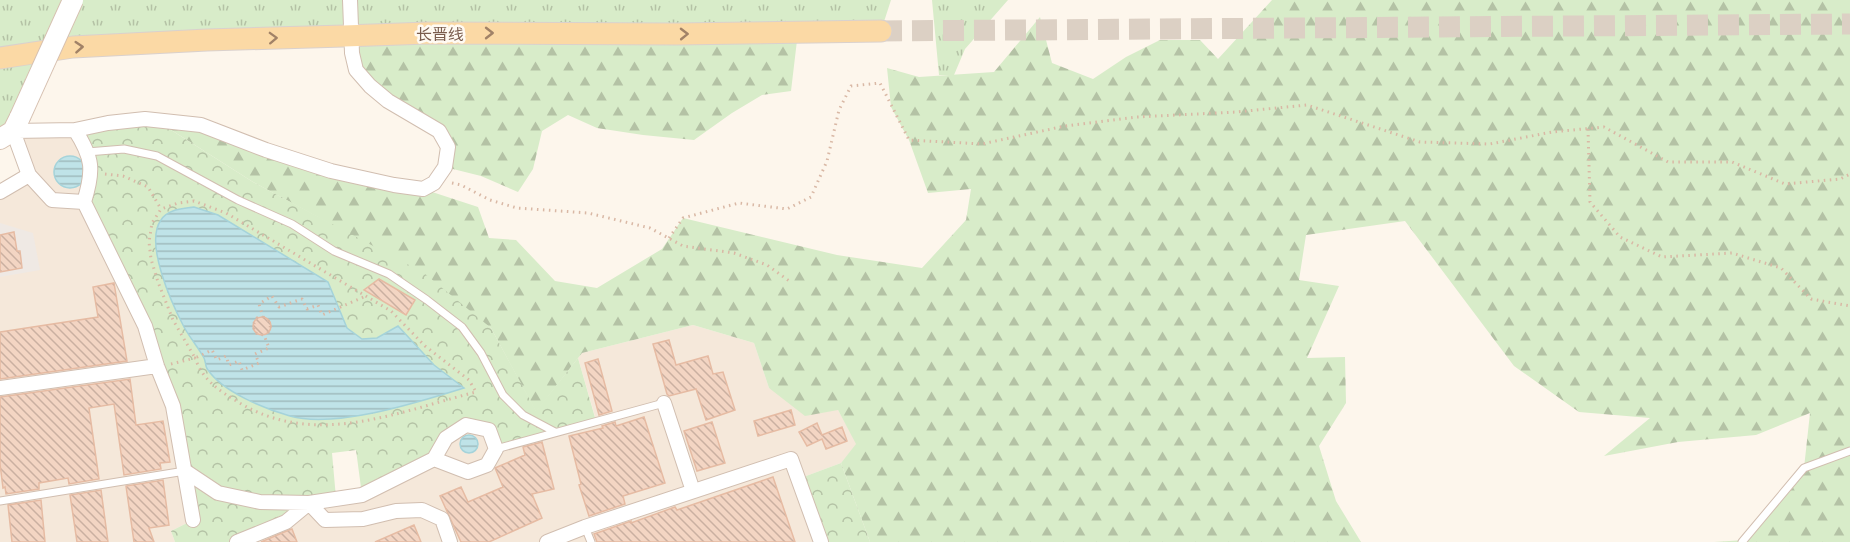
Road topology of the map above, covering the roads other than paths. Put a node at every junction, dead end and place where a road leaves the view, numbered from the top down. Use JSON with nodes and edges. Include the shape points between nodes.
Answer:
{"nodes":[{"id":1,"x":73,"y":0,"type":"edge"},
{"id":2,"x":350,"y":0,"type":"edge"},
{"id":3,"x":882,"y":31,"type":"tunnel mouth"},
{"id":4,"x":351,"y":36,"type":"junction"},
{"id":5,"x":0,"y":58,"type":"edge"},
{"id":6,"x":11,"y":129,"type":"edge"},
{"id":7,"x":75,"y":130,"type":"junction"},
{"id":8,"x":87,"y":152,"type":"junction"},
{"id":9,"x":29,"y":175,"type":"junction"},
{"id":10,"x":0,"y":192,"type":"edge"},
{"id":11,"x":84,"y":202,"type":"junction"},
{"id":12,"x":157,"y":366,"type":"junction"},
{"id":13,"x":0,"y":388,"type":"edge"},
{"id":14,"x":664,"y":403,"type":"joint"},
{"id":15,"x":555,"y":432,"type":"junction"},
{"id":16,"x":496,"y":449,"type":"junction"},
{"id":17,"x":1850,"y":451,"type":"edge"},
{"id":18,"x":434,"y":459,"type":"junction"},
{"id":19,"x":184,"y":471,"type":"junction"},
{"id":20,"x":693,"y":491,"type":"junction"},
{"id":21,"x":0,"y":501,"type":"edge"},
{"id":22,"x":309,"y":503,"type":"junction"},
{"id":23,"x":193,"y":520,"type":"dead end"},
{"id":24,"x":585,"y":527,"type":"junction"},
{"id":25,"x":237,"y":542,"type":"edge"},
{"id":26,"x":450,"y":542,"type":"edge"},
{"id":27,"x":547,"y":542,"type":"edge"},
{"id":28,"x":591,"y":542,"type":"edge"},
{"id":29,"x":821,"y":542,"type":"edge"},
{"id":30,"x":1742,"y":542,"type":"edge"}],
"edges":[{"from":1,"to":6,"type":"main road","bridge":true},
{"from":2,"to":4,"type":"street"},
{"from":4,"to":3,"type":"main road","name":"长晋线","one_way":true},
{"from":5,"to":4,"type":"main road","name":"长晋线","one_way":true,"via":[[73,47]]},
{"from":4,"to":7,"type":"street","via":[[356,70],[388,101],[439,131],[448,147],[445,166],[435,181],[423,189],[341,173],[201,125],[146,119]]},
{"from":6,"to":7,"type":"street"},
{"from":6,"to":9,"type":"street"},
{"from":7,"to":8,"type":"street"},
{"from":8,"to":11,"type":"street","via":[[92,172]]},
{"from":8,"to":15,"type":"lane","via":[[124,149],[157,156],[291,224],[334,251],[389,274],[462,327],[503,395],[523,414]]},
{"from":9,"to":10,"type":"street"},
{"from":9,"to":11,"type":"street","via":[[52,200]]},
{"from":11,"to":12,"type":"street","via":[[145,326]]},
{"from":12,"to":13,"type":"street"},
{"from":12,"to":19,"type":"street","via":[[173,406]]},
{"from":14,"to":15,"type":"lane"},
{"from":14,"to":20,"type":"street"},
{"from":15,"to":16,"type":"lane"},
{"from":16,"to":18,"type":"street","via":[[487,465],[468,472]]},
{"from":16,"to":18,"type":"street","via":[[489,430],[466,424],[446,438]]},
{"from":17,"to":30,"type":"lane","via":[[1804,468]]},
{"from":18,"to":22,"type":"street","via":[[362,495]]},
{"from":19,"to":21,"type":"lane"},
{"from":19,"to":22,"type":"street","via":[[218,493],[260,502]]},
{"from":19,"to":23,"type":"street"},
{"from":20,"to":24,"type":"street"},
{"from":20,"to":29,"type":"street","via":[[791,459]]},
{"from":22,"to":25,"type":"street","via":[[286,522]]},
{"from":22,"to":26,"type":"street","via":[[325,520],[422,510],[442,519]]},
{"from":24,"to":27,"type":"street"},
{"from":24,"to":28,"type":"lane"}]}
